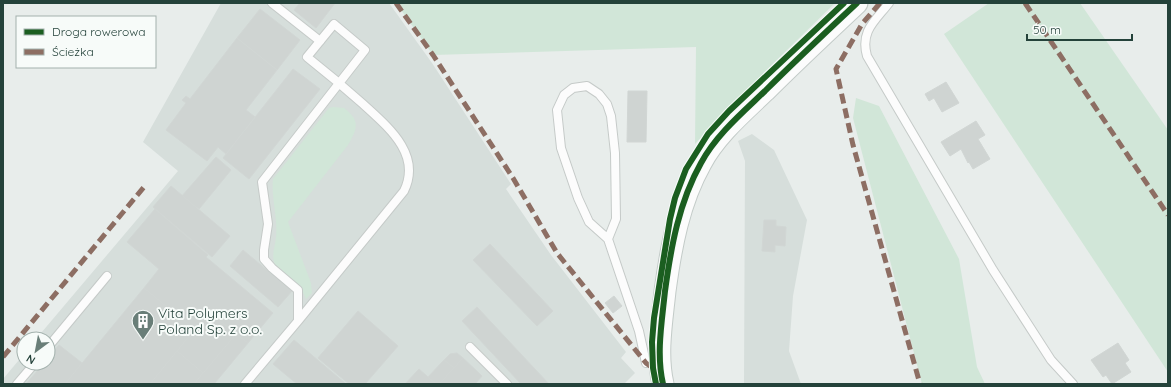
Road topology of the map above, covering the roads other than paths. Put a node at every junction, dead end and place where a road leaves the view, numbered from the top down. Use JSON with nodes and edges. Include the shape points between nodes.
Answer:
{"nodes":[{"id":1,"x":272,"y":3,"type":"edge"},
{"id":2,"x":857,"y":3,"type":"edge"},
{"id":3,"x":889,"y":3,"type":"edge"},
{"id":4,"x":320,"y":41,"type":"junction"},
{"id":5,"x":339,"y":83,"type":"junction"},
{"id":6,"x":608,"y":239,"type":"junction"},
{"id":7,"x":107,"y":276,"type":"dead end"},
{"id":8,"x":298,"y":322,"type":"junction"},
{"id":9,"x":56,"y":337,"type":"edge"},
{"id":10,"x":470,"y":347,"type":"dead end"},
{"id":11,"x":646,"y":363,"type":"dead end"},
{"id":12,"x":28,"y":371,"type":"edge"},
{"id":13,"x":17,"y":384,"type":"edge"},
{"id":14,"x":245,"y":384,"type":"edge"},
{"id":15,"x":507,"y":384,"type":"edge"},
{"id":16,"x":664,"y":384,"type":"edge"},
{"id":17,"x":1072,"y":384,"type":"edge"}],
"edges":[{"from":1,"to":4,"type":"lane"},
{"from":2,"to":16,"type":"street","via":[[738,117],[714,144],[698,168],[680,213],[667,280],[660,349]]},
{"from":3,"to":17,"type":"lane","via":[[867,32],[867,56],[993,270],[1051,360]]},
{"from":4,"to":5,"type":"lane","via":[[307,57]]},
{"from":4,"to":5,"type":"lane","via":[[334,24],[366,50]]},
{"from":5,"to":8,"type":"lane","via":[[262,182],[268,224],[264,259],[298,290]]},
{"from":5,"to":8,"type":"lane","via":[[398,138],[407,158],[408,178],[404,191]]},
{"from":6,"to":6,"type":"lane","via":[[589,222],[561,148],[558,110],[564,95],[573,88],[587,86],[599,94],[611,116],[615,153],[616,219]]},
{"from":6,"to":11,"type":"lane"},
{"from":7,"to":9,"type":"lane"},
{"from":8,"to":14,"type":"lane"},
{"from":10,"to":15,"type":"lane"},
{"from":12,"to":13,"type":"lane"}]}
